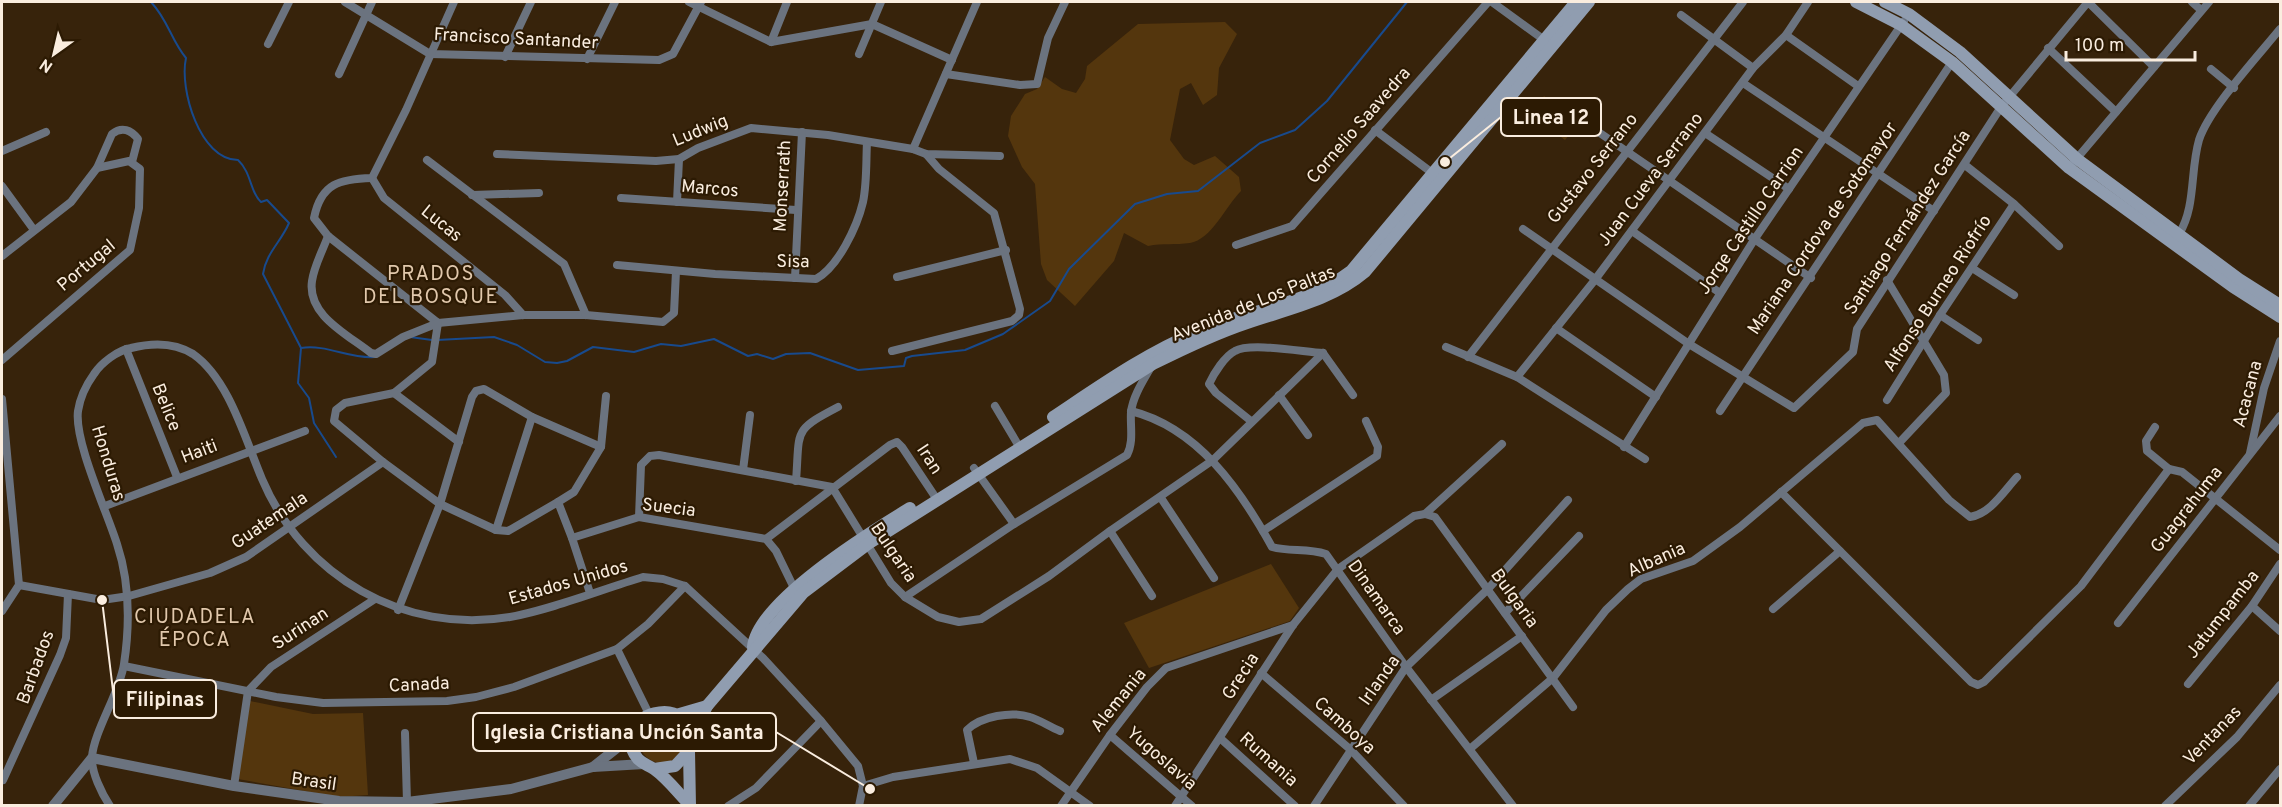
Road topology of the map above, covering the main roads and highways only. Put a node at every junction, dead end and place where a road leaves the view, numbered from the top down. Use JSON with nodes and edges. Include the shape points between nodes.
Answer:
{"nodes":[{"id":1,"x":1576,"y":2,"type":"edge"},
{"id":2,"x":1589,"y":2,"type":"edge"},
{"id":3,"x":1856,"y":2,"type":"edge"},
{"id":4,"x":1885,"y":2,"type":"edge"},
{"id":5,"x":1548,"y":44,"type":"junction"},
{"id":6,"x":2073,"y":163,"type":"junction"},
{"id":7,"x":2280,"y":305,"type":"edge"},
{"id":8,"x":2280,"y":317,"type":"edge"},
{"id":9,"x":866,"y":540,"type":"junction"},
{"id":10,"x":752,"y":651,"type":"junction"},
{"id":11,"x":707,"y":706,"type":"junction"},
{"id":12,"x":676,"y":715,"type":"junction"},
{"id":13,"x":689,"y":746,"type":"junction"},
{"id":14,"x":649,"y":767,"type":"junction"},
{"id":15,"x":690,"y":805,"type":"edge"}],
"edges":[{"from":1,"to":5,"type":"main road","name":"Avenida de Los Paltas"},
{"from":2,"to":5,"type":"main road","name":"Avenida de Los Paltas"},
{"from":3,"to":6,"type":"main road","via":[[1901,25],[1952,62],[2001,107]]},
{"from":4,"to":6,"type":"main road","via":[[1909,14],[1960,52]]},
{"from":5,"to":9,"type":"main road","name":"Avenida de Los Paltas","via":[[1438,177],[1337,282],[1200,330]]},
{"from":6,"to":7,"type":"main road"},
{"from":6,"to":8,"type":"main road","via":[[2233,287]]},
{"from":9,"to":10,"type":"main road","name":"Avenida de Los Paltas","via":[[803,593]]},
{"from":9,"to":10,"type":"main road","name":"Avenida de Los Paltas","via":[[794,588],[753,641]]},
{"from":10,"to":11,"type":"main road","name":"Avenida de Los Paltas"},
{"from":11,"to":12,"type":"main road"},
{"from":11,"to":13,"type":"main road","name":"Avenida de Los Paltas"},
{"from":12,"to":13,"type":"main road","via":[[684,722]]},
{"from":12,"to":14,"type":"main road","via":[[649,714],[635,727],[634,752]]},
{"from":13,"to":14,"type":"main road","via":[[675,766]]},
{"from":13,"to":15,"type":"main road"},
{"from":14,"to":15,"type":"main road"}]}
